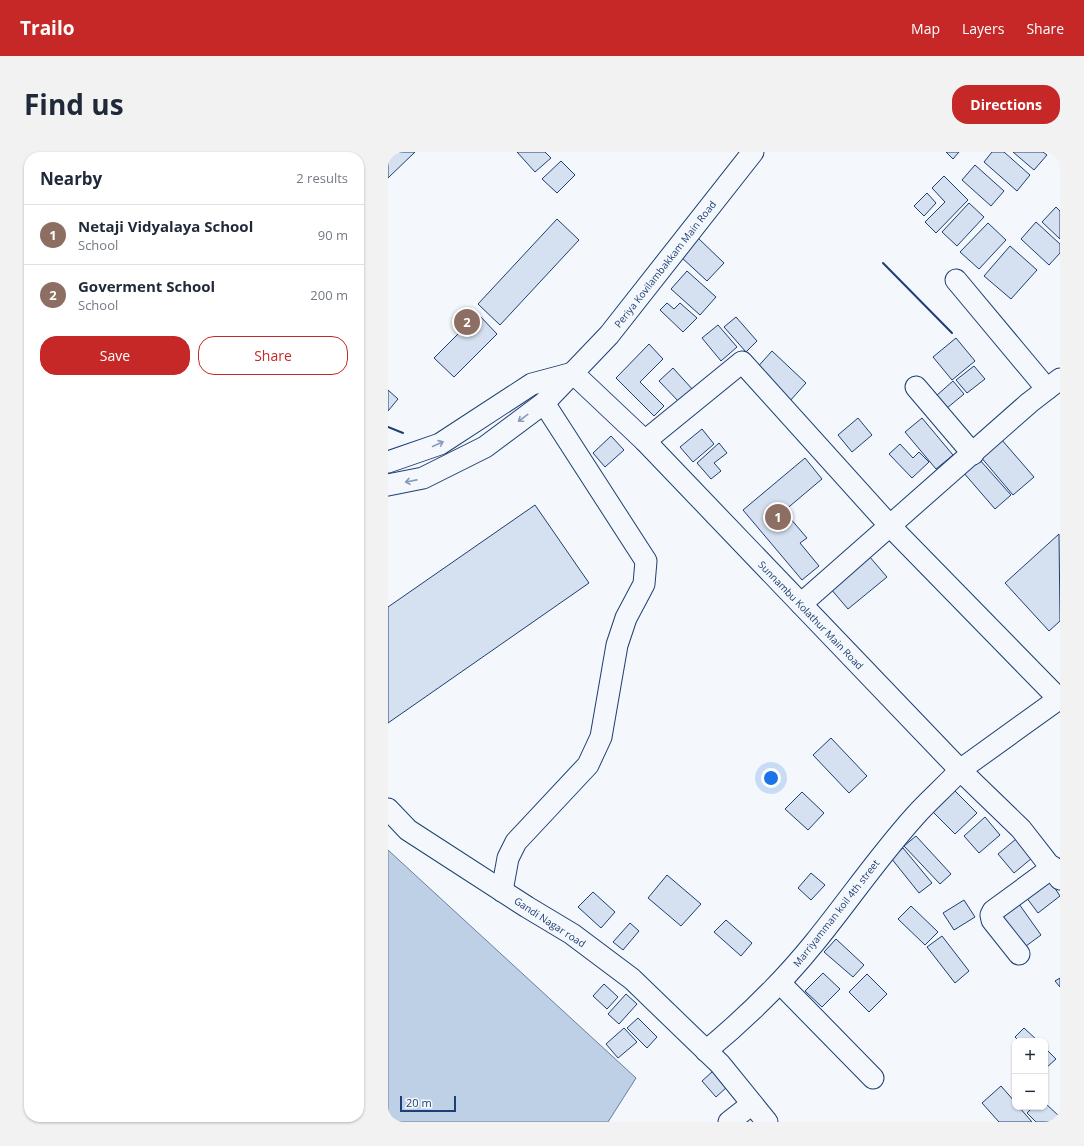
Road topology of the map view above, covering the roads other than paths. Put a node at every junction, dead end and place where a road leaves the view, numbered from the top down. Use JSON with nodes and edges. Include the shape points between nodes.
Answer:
{"nodes":[{"id":1,"x":753,"y":152,"type":"edge"},
{"id":2,"x":956,"y":280,"type":"dead end"},
{"id":3,"x":573,"y":373,"type":"junction"},
{"id":4,"x":1054,"y":384,"type":"edge"},
{"id":5,"x":916,"y":387,"type":"dead end"},
{"id":6,"x":544,"y":403,"type":"junction"},
{"id":7,"x":645,"y":441,"type":"junction"},
{"id":8,"x":973,"y":454,"type":"junction"},
{"id":9,"x":388,"y":462,"type":"edge"},
{"id":10,"x":388,"y":485,"type":"edge"},
{"id":11,"x":890,"y":526,"type":"junction"},
{"id":12,"x":801,"y":604,"type":"junction"},
{"id":13,"x":1059,"y":699,"type":"edge"},
{"id":14,"x":960,"y":770,"type":"junction"},
{"id":15,"x":388,"y":809,"type":"edge"},
{"id":16,"x":1056,"y":873,"type":"edge"},
{"id":17,"x":502,"y":891,"type":"junction"},
{"id":18,"x":1019,"y":954,"type":"dead end"},
{"id":19,"x":780,"y":983,"type":"junction"},
{"id":20,"x":713,"y":1058,"type":"junction"},
{"id":21,"x":873,"y":1078,"type":"dead end"},
{"id":22,"x":752,"y":1104,"type":"junction"},
{"id":23,"x":729,"y":1122,"type":"edge"},
{"id":24,"x":767,"y":1122,"type":"edge"}],
"edges":[{"from":1,"to":3,"type":"street","name":"Periya Kovilambakkam Main Road","via":[[609,335]]},
{"from":2,"to":4,"type":"street"},
{"from":3,"to":6,"type":"street"},
{"from":3,"to":7,"type":"street","name":"Sunnambu Kolathur Main Road"},
{"from":9,"to":3,"type":"street","one_way":true,"via":[[440,444],[532,384]]},
{"from":4,"to":8,"type":"street"},
{"from":5,"to":8,"type":"street"},
{"from":6,"to":10,"type":"street","one_way":true,"via":[[485,447],[423,478]]},
{"from":6,"to":17,"type":"street","via":[[646,562],[645,576],[644,584],[626,618],[617,645],[601,738],[588,765],[516,842],[508,858]]},
{"from":7,"to":11,"type":"street","via":[[742,362]]},
{"from":7,"to":12,"type":"street","name":"Sunnambu Kolathur Main Road"},
{"from":8,"to":11,"type":"street"},
{"from":11,"to":12,"type":"street"},
{"from":11,"to":13,"type":"street"},
{"from":12,"to":14,"type":"street","name":"Sunnambu Kolathur Main Road"},
{"from":13,"to":14,"type":"street"},
{"from":14,"to":16,"type":"street","name":"Sunnambu Kolathur Main Road","via":[[1021,829]]},
{"from":14,"to":19,"type":"street","name":"Marriyamman koil 4th street","via":[[916,815]]},
{"from":15,"to":17,"type":"street","name":"Gandi Nagar road","via":[[408,830]]},
{"from":16,"to":18,"type":"street","via":[[993,911],[991,915],[992,920]]},
{"from":17,"to":20,"type":"street","name":"Gandi Nagar road","via":[[572,934],[632,979]]},
{"from":19,"to":20,"type":"street","name":"Marriyamman koil 4th street"},
{"from":19,"to":21,"type":"street"},
{"from":20,"to":22,"type":"street","name":"Gandi Nagar road"},
{"from":22,"to":23,"type":"street"},
{"from":22,"to":24,"type":"street","name":"Gandi Nagar road"}]}
